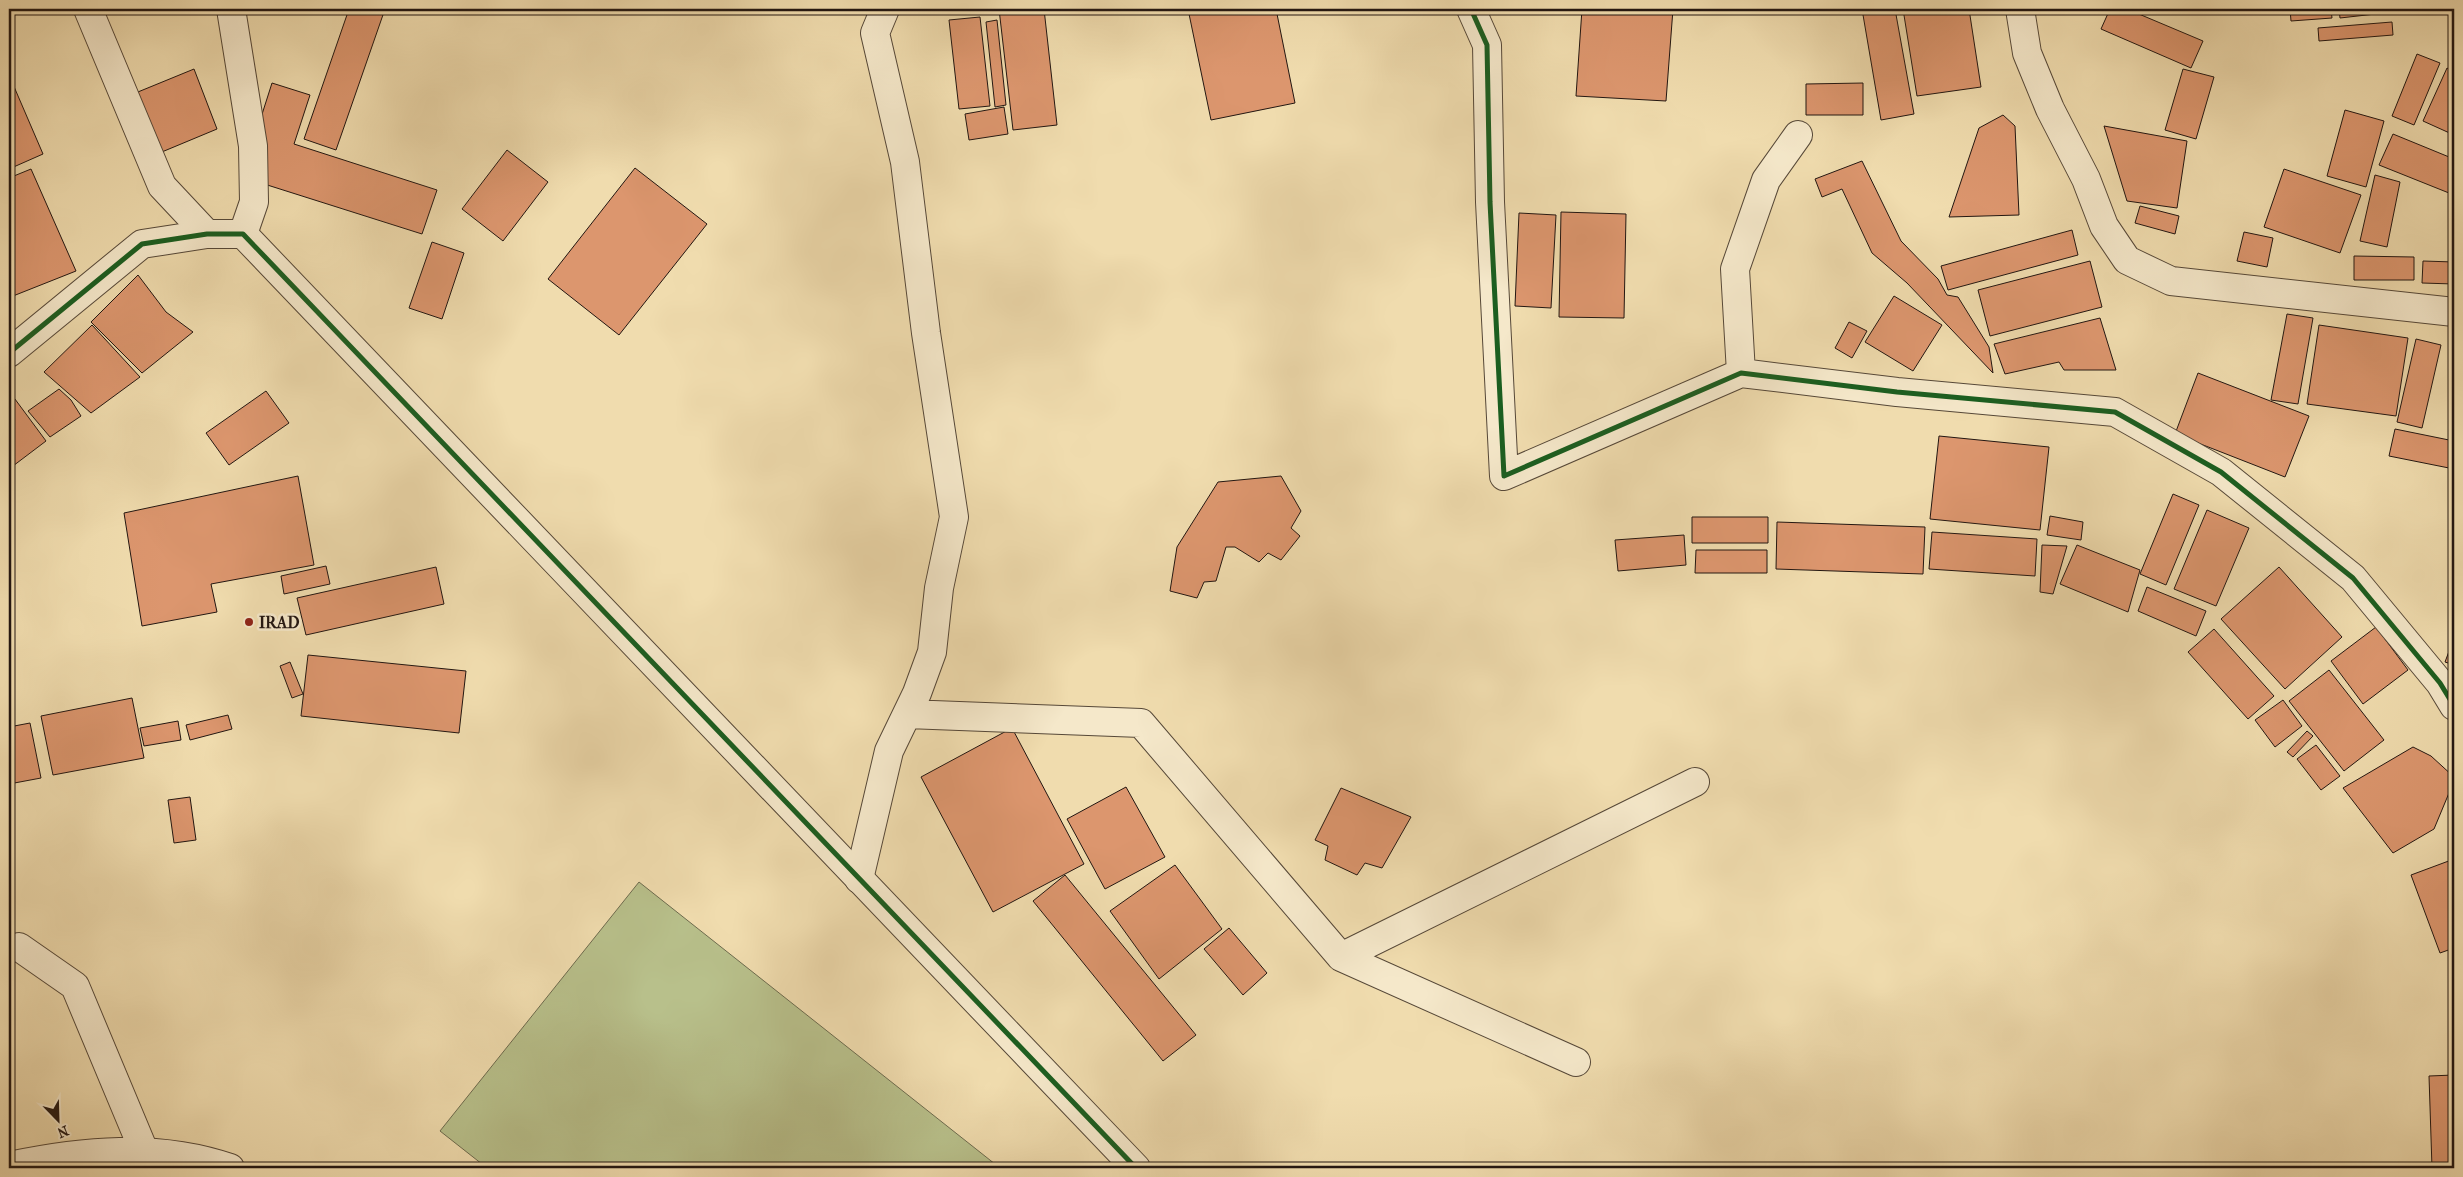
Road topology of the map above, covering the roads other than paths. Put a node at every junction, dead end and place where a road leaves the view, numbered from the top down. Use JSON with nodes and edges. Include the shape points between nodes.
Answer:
{"nodes":[{"id":1,"x":88,"y":9,"type":"edge"},
{"id":2,"x":231,"y":9,"type":"edge"},
{"id":3,"x":885,"y":9,"type":"edge"},
{"id":4,"x":1471,"y":9,"type":"edge"},
{"id":5,"x":2020,"y":9,"type":"edge"},
{"id":6,"x":1798,"y":135,"type":"dead end"},
{"id":7,"x":207,"y":234,"type":"junction"},
{"id":8,"x":243,"y":234,"type":"junction"},
{"id":9,"x":2454,"y":312,"type":"edge"},
{"id":10,"x":9,"y":353,"type":"edge"},
{"id":11,"x":1741,"y":373,"type":"junction"},
{"id":12,"x":2454,"y":706,"type":"edge"},
{"id":13,"x":907,"y":714,"type":"junction"},
{"id":14,"x":1695,"y":782,"type":"dead end"},
{"id":15,"x":859,"y":879,"type":"junction"},
{"id":16,"x":19,"y":947,"type":"dead end"},
{"id":17,"x":1341,"y":957,"type":"junction"},
{"id":18,"x":1576,"y":1062,"type":"dead end"},
{"id":19,"x":144,"y":1151,"type":"junction"},
{"id":20,"x":9,"y":1166,"type":"edge"},
{"id":21,"x":230,"y":1168,"type":"edge"},
{"id":22,"x":1136,"y":1168,"type":"edge"}],
"edges":[{"from":1,"to":7,"type":"street","via":[[162,186]]},
{"from":2,"to":8,"type":"street","via":[[253,146],[254,202]]},
{"from":3,"to":13,"type":"street","via":[[875,33],[905,162],[926,333],[954,517],[939,588],[932,652]]},
{"from":4,"to":11,"type":"street","via":[[1487,45],[1490,202],[1504,476]]},
{"from":5,"to":9,"type":"street","via":[[2027,53],[2050,109],[2086,179],[2104,226],[2127,260],[2171,281]]},
{"from":6,"to":11,"type":"street","via":[[1766,180],[1735,269]]},
{"from":7,"to":8,"type":"street"},
{"from":7,"to":10,"type":"street","via":[[142,244]]},
{"from":8,"to":15,"type":"street"},
{"from":11,"to":12,"type":"street","via":[[1897,392],[2115,412],[2221,472],[2353,578],[2440,683]]},
{"from":13,"to":15,"type":"street","via":[[889,751]]},
{"from":13,"to":17,"type":"street","via":[[1141,723]]},
{"from":14,"to":17,"type":"street"},
{"from":15,"to":22,"type":"street"},
{"from":16,"to":19,"type":"street","via":[[75,986]]},
{"from":17,"to":18,"type":"street"},
{"from":19,"to":20,"type":"street","via":[[60,1156]]},
{"from":19,"to":21,"type":"street"}]}
